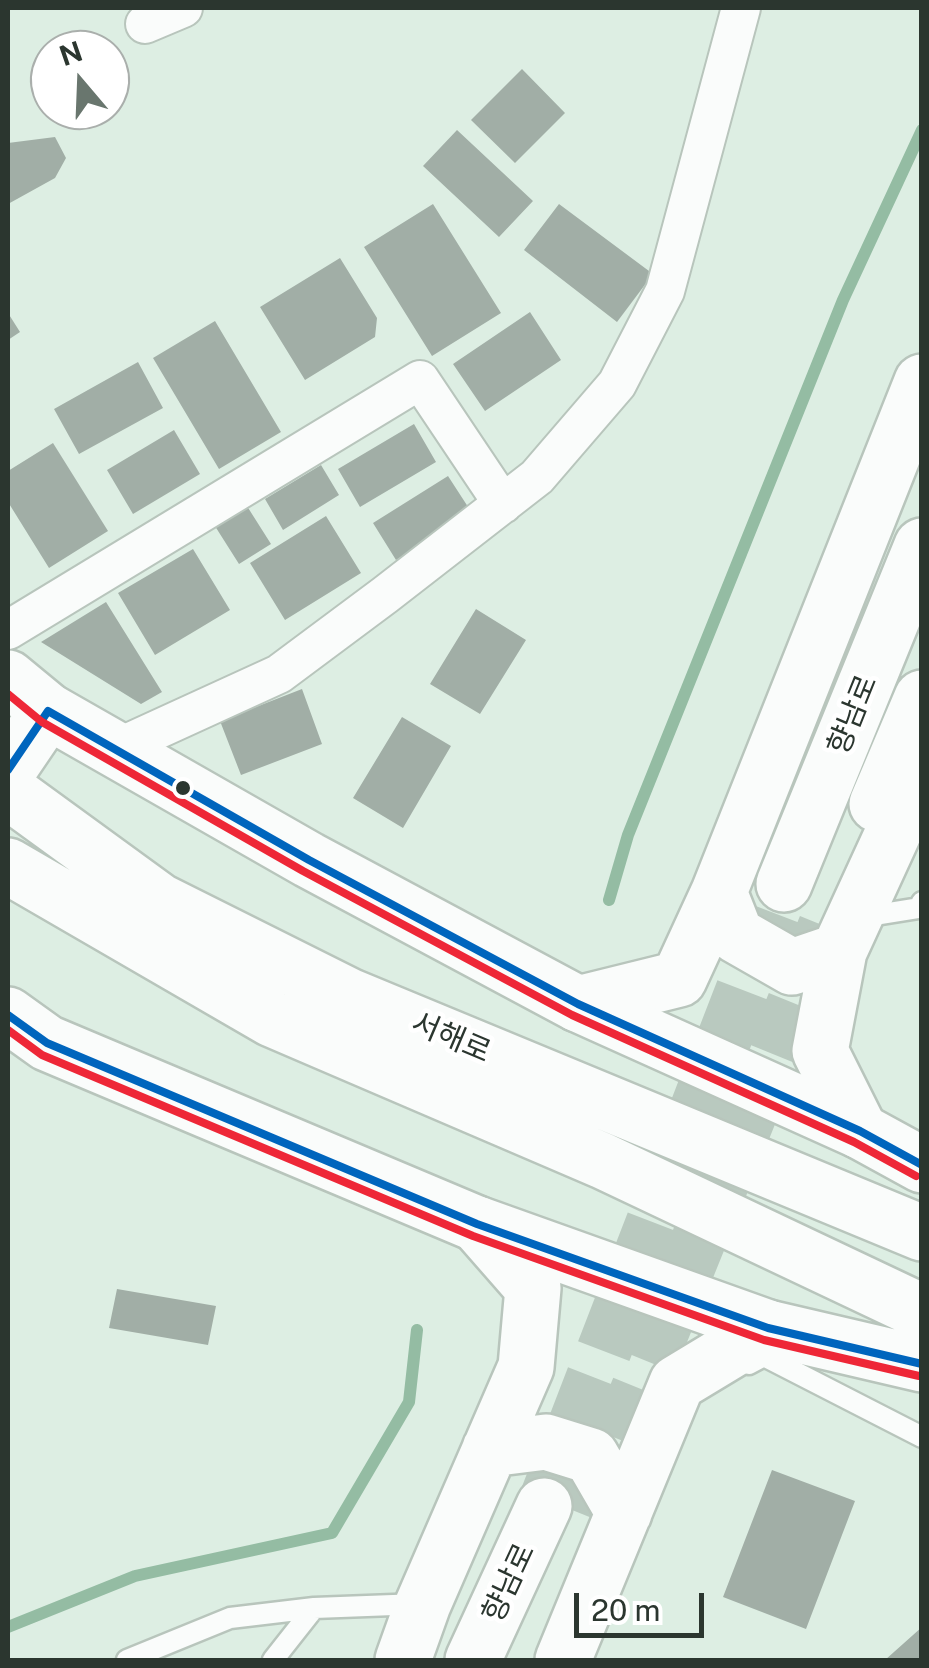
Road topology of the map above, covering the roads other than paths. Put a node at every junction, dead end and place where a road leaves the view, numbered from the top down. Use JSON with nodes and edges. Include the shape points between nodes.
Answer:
{"nodes":[{"id":1,"x":183,"y":8,"type":"edge"},
{"id":2,"x":741,"y":8,"type":"edge"},
{"id":3,"x":145,"y":24,"type":"dead end"},
{"id":4,"x":922,"y":382,"type":"edge"},
{"id":5,"x":503,"y":504,"type":"junction"},
{"id":6,"x":922,"y":546,"type":"edge"},
{"id":7,"x":8,"y":630,"type":"edge"},
{"id":8,"x":28,"y":694,"type":"edge"},
{"id":9,"x":922,"y":698,"type":"edge"},
{"id":10,"x":114,"y":748,"type":"junction"},
{"id":11,"x":922,"y":770,"type":"edge"},
{"id":12,"x":17,"y":791,"type":"edge"},
{"id":13,"x":8,"y":866,"type":"edge"},
{"id":14,"x":784,"y":884,"type":"tunnel mouth"},
{"id":15,"x":719,"y":892,"type":"junction"},
{"id":16,"x":922,"y":902,"type":"edge"},
{"id":17,"x":843,"y":923,"type":"junction"},
{"id":18,"x":578,"y":1004,"type":"junction"},
{"id":19,"x":8,"y":1015,"type":"edge"},
{"id":20,"x":860,"y":1132,"type":"junction"},
{"id":21,"x":922,"y":1165,"type":"edge"},
{"id":22,"x":477,"y":1224,"type":"junction"},
{"id":23,"x":922,"y":1233,"type":"edge"},
{"id":24,"x":922,"y":1312,"type":"edge"},
{"id":25,"x":739,"y":1358,"type":"junction"},
{"id":26,"x":922,"y":1364,"type":"edge"},
{"id":27,"x":922,"y":1436,"type":"edge"},
{"id":28,"x":490,"y":1449,"type":"junction"},
{"id":29,"x":585,"y":1512,"type":"junction"},
{"id":30,"x":423,"y":1604,"type":"junction"},
{"id":31,"x":314,"y":1608,"type":"junction"},
{"id":32,"x":127,"y":1660,"type":"edge"},
{"id":33,"x":273,"y":1660,"type":"edge"},
{"id":34,"x":403,"y":1660,"type":"edge"},
{"id":35,"x":473,"y":1660,"type":"edge"},
{"id":36,"x":526,"y":1660,"type":"edge"},
{"id":37,"x":564,"y":1660,"type":"edge"}],
"edges":[{"from":1,"to":3,"type":"street"},
{"from":2,"to":5,"type":"street","via":[[665,291],[616,384],[537,477]]},
{"from":4,"to":15,"type":"main road"},
{"from":5,"to":7,"type":"street","via":[[420,380]]},
{"from":5,"to":10,"type":"street","via":[[279,674]]},
{"from":6,"to":14,"type":"main road","name":"향남로"},
{"from":8,"to":10,"type":"main road"},
{"from":8,"to":12,"type":"main road"},
{"from":9,"to":17,"type":"main road","name":"향남로"},
{"from":10,"to":18,"type":"main road"},
{"from":11,"to":17,"type":"main road"},
{"from":12,"to":23,"type":"main road","name":"서해로","via":[[159,901],[351,996]]},
{"from":13,"to":24,"type":"main road","name":"서해로","via":[[272,1019],[603,1161]]},
{"from":15,"to":17,"type":"main road","via":[[736,936],[792,966]]},
{"from":15,"to":18,"type":"main road","via":[[679,979]]},
{"from":16,"to":17,"type":"lane","via":[[919,908]]},
{"from":17,"to":20,"type":"main road","via":[[820,1051]]},
{"from":18,"to":20,"type":"main road"},
{"from":19,"to":22,"type":"main road","via":[[48,1043]]},
{"from":20,"to":21,"type":"main road"},
{"from":22,"to":25,"type":"main road"},
{"from":22,"to":28,"type":"main road","via":[[534,1288],[526,1367]]},
{"from":25,"to":26,"type":"main road"},
{"from":25,"to":27,"type":"lane","via":[[764,1356]]},
{"from":25,"to":29,"type":"main road","via":[[678,1383]]},
{"from":28,"to":29,"type":"main road","via":[[546,1442],[592,1456]]},
{"from":28,"to":30,"type":"main road"},
{"from":29,"to":35,"type":"main road","name":"향남로"},
{"from":29,"to":36,"type":"main road","name":"향남로"},
{"from":29,"to":37,"type":"main road"},
{"from":30,"to":31,"type":"lane"},
{"from":30,"to":34,"type":"main road"},
{"from":31,"to":32,"type":"lane","via":[[230,1618]]},
{"from":31,"to":33,"type":"lane"}]}
